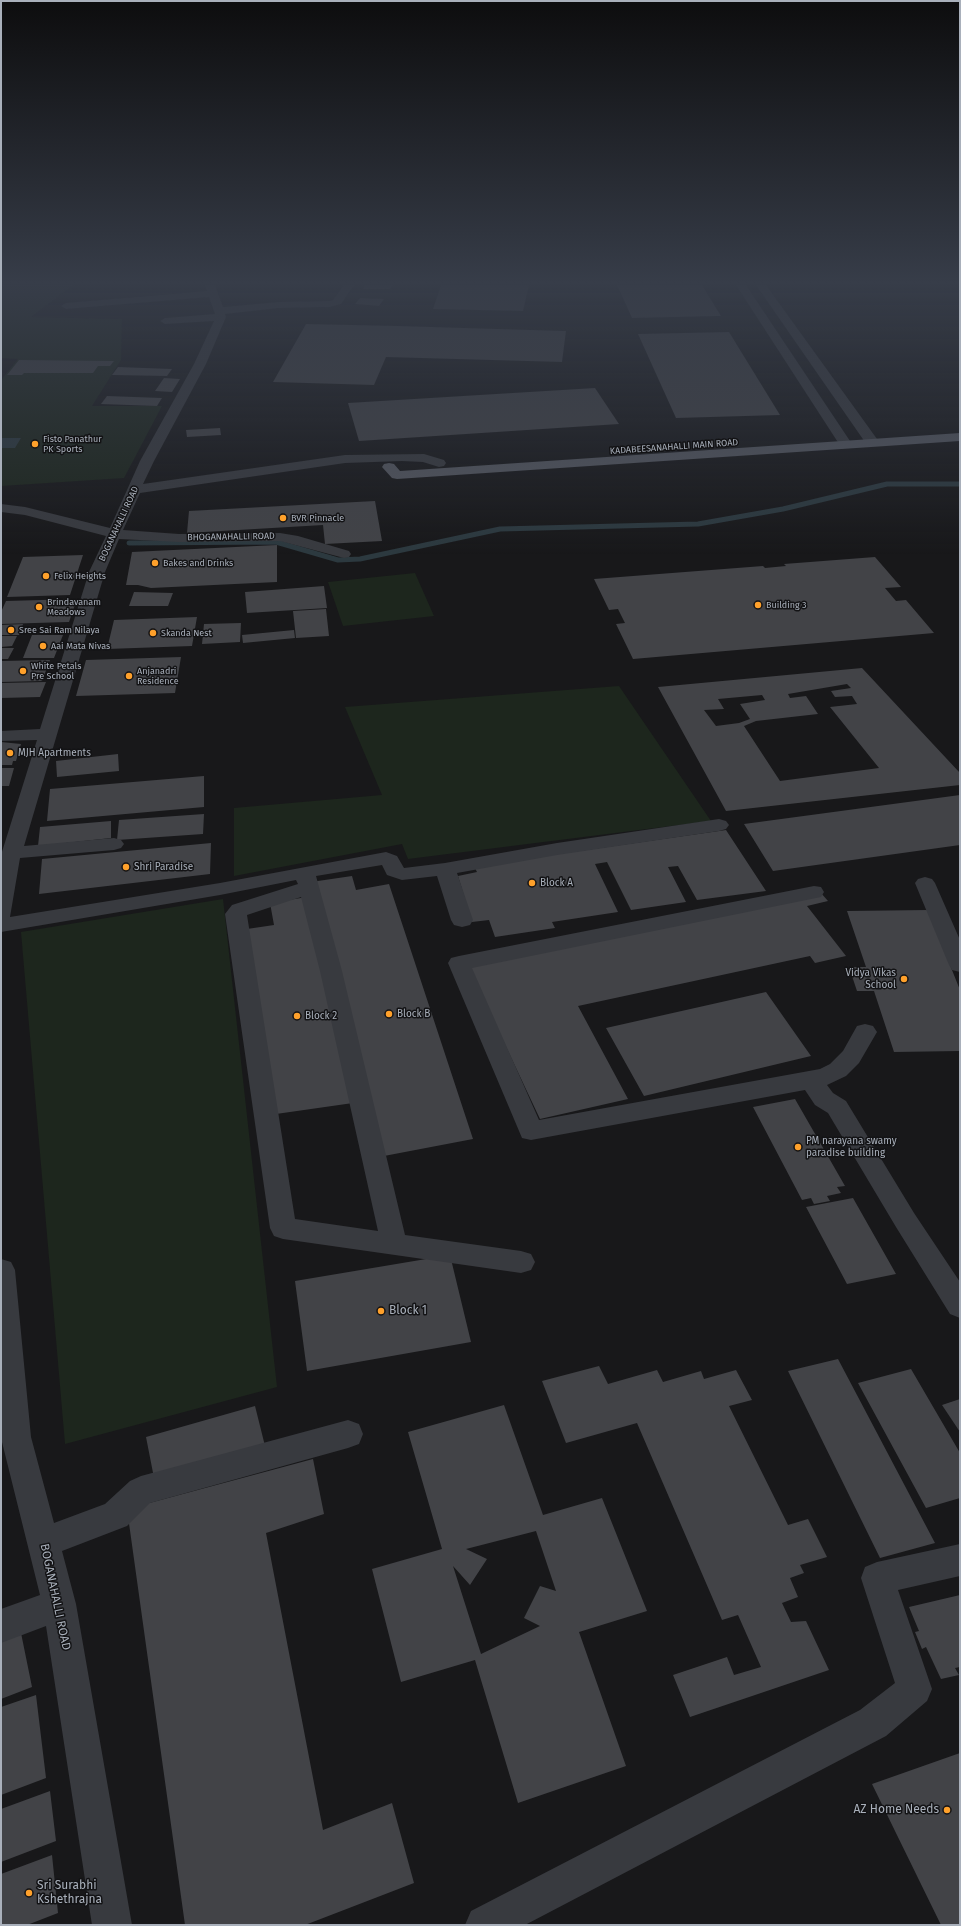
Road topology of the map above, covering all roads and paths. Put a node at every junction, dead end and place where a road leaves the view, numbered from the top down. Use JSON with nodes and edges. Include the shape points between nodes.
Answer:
{"nodes":[{"id":1,"x":194,"y":375,"type":"edge"},
{"id":2,"x":800,"y":375,"type":"edge"},
{"id":3,"x":824,"y":375,"type":"edge"},
{"id":4,"x":960,"y":428,"type":"edge"},
{"id":5,"x":960,"y":437,"type":"edge"},
{"id":6,"x":868,"y":438,"type":"junction"},
{"id":7,"x":844,"y":440,"type":"junction"},
{"id":8,"x":439,"y":463,"type":"junction"},
{"id":9,"x":136,"y":489,"type":"junction"},
{"id":10,"x":1,"y":508,"type":"edge"},
{"id":11,"x":115,"y":534,"type":"junction"},
{"id":12,"x":344,"y":554,"type":"dead end"},
{"id":13,"x":48,"y":734,"type":"junction"},
{"id":14,"x":1,"y":736,"type":"edge"},
{"id":15,"x":719,"y":825,"type":"dead end"},
{"id":16,"x":114,"y":844,"type":"dead end"},
{"id":17,"x":12,"y":853,"type":"junction"},
{"id":18,"x":445,"y":869,"type":"junction"},
{"id":19,"x":306,"y":880,"type":"junction"},
{"id":20,"x":924,"y":882,"type":"dead end"},
{"id":21,"x":814,"y":892,"type":"dead end"},
{"id":22,"x":1,"y":915,"type":"edge"},
{"id":23,"x":462,"y":920,"type":"dead end"},
{"id":24,"x":1,"y":925,"type":"edge"},
{"id":25,"x":960,"y":966,"type":"edge"},
{"id":26,"x":865,"y":1032,"type":"dead end"},
{"id":27,"x":819,"y":1079,"type":"junction"},
{"id":28,"x":394,"y":1244,"type":"junction"},
{"id":29,"x":521,"y":1262,"type":"dead end"},
{"id":30,"x":1,"y":1270,"type":"edge"},
{"id":31,"x":960,"y":1306,"type":"edge"},
{"id":32,"x":348,"y":1434,"type":"dead end"},
{"id":33,"x":44,"y":1542,"type":"junction"},
{"id":34,"x":960,"y":1560,"type":"edge"},
{"id":35,"x":59,"y":1604,"type":"junction"},
{"id":36,"x":1,"y":1626,"type":"edge"},
{"id":37,"x":112,"y":1925,"type":"edge"},
{"id":38,"x":485,"y":1925,"type":"edge"}],
"edges":[{"from":1,"to":9,"type":"street","name":"BOGANAHALLI ROAD","via":[[147,461]]},
{"from":2,"to":7,"type":"street"},
{"from":3,"to":6,"type":"street"},
{"from":4,"to":6,"type":"main road","name":"KADABEESANAHALLI MAIN ROAD"},
{"from":5,"to":6,"type":"main road","name":"KADABEESANAHALLI MAIN ROAD"},
{"from":6,"to":7,"type":"main road","name":"KADABEESANAHALLI MAIN ROAD"},
{"from":7,"to":8,"type":"main road","name":"KADABEESANAHALLI MAIN ROAD"},
{"from":7,"to":8,"type":"main road","name":"KADABEESANAHALLI MAIN ROAD","via":[[393,471]]},
{"from":8,"to":9,"type":"street","via":[[424,458],[402,457],[345,459]]},
{"from":9,"to":11,"type":"street","name":"BOGANAHALLI ROAD"},
{"from":10,"to":11,"type":"street","name":"BHOGANAHALLI ROAD","via":[[25,510]]},
{"from":11,"to":12,"type":"street","name":"BHOGANAHALLI ROAD","via":[[179,538],[266,536],[293,539]]},
{"from":11,"to":13,"type":"street","name":"BOGANAHALLI ROAD","via":[[97,572]]},
{"from":13,"to":14,"type":"street"},
{"from":13,"to":17,"type":"street","name":"BOGANAHALLI ROAD"},
{"from":15,"to":18,"type":"street"},
{"from":16,"to":17,"type":"street"},
{"from":17,"to":22,"type":"street","name":"BOGANAHALLI ROAD"},
{"from":18,"to":19,"type":"street","via":[[397,874],[390,860],[386,858]]},
{"from":18,"to":23,"type":"street"},
{"from":19,"to":24,"type":"street","via":[[220,889]]},
{"from":19,"to":28,"type":"street","via":[[331,971]]},
{"from":19,"to":28,"type":"street","via":[[239,910],[236,914],[283,1228]]},
{"from":20,"to":25,"type":"street"},
{"from":21,"to":27,"type":"street","via":[[459,963],[531,1131]]},
{"from":26,"to":27,"type":"street","via":[[851,1057],[838,1070]]},
{"from":27,"to":31,"type":"street","via":[[824,1100],[837,1107]]},
{"from":28,"to":29,"type":"street"},
{"from":30,"to":33,"type":"street","name":"BOGANAHALLI ROAD","via":[[16,1437]]},
{"from":32,"to":33,"type":"street","via":[[141,1492],[116,1515]]},
{"from":33,"to":35,"type":"street","name":"BOGANAHALLI ROAD"},
{"from":34,"to":38,"type":"street","via":[[877,1578],[915,1689],[873,1723]]},
{"from":35,"to":36,"type":"street"},
{"from":35,"to":37,"type":"street","name":"BOGANAHALLI ROAD"}]}
